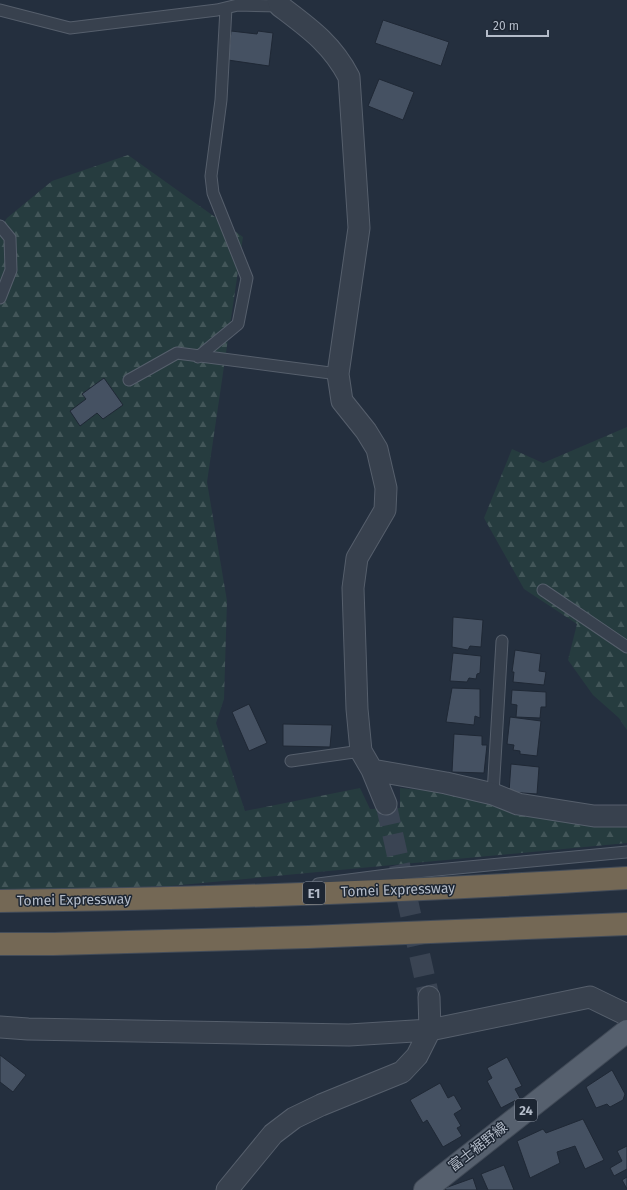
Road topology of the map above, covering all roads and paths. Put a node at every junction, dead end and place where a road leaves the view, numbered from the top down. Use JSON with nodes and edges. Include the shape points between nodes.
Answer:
{"nodes":[{"id":1,"x":279,"y":3,"type":"edge"},
{"id":2,"x":226,"y":8,"type":"junction"},
{"id":3,"x":0,"y":10,"type":"edge"},
{"id":4,"x":0,"y":226,"type":"edge"},
{"id":5,"x":0,"y":298,"type":"edge"},
{"id":6,"x":198,"y":357,"type":"junction"},
{"id":7,"x":338,"y":374,"type":"junction"},
{"id":8,"x":129,"y":380,"type":"dead end"},
{"id":9,"x":543,"y":590,"type":"dead end"},
{"id":10,"x":502,"y":641,"type":"dead end"},
{"id":11,"x":627,"y":647,"type":"edge"},
{"id":12,"x":361,"y":751,"type":"junction"},
{"id":13,"x":291,"y":761,"type":"dead end"},
{"id":14,"x":372,"y":770,"type":"junction"},
{"id":15,"x":493,"y":794,"type":"junction"},
{"id":16,"x":386,"y":804,"type":"tunnel mouth"},
{"id":17,"x":627,"y":816,"type":"edge"},
{"id":18,"x":627,"y":852,"type":"edge"},
{"id":19,"x":627,"y":878,"type":"edge"},
{"id":20,"x":220,"y":896,"type":"junction"},
{"id":21,"x":0,"y":901,"type":"edge"},
{"id":22,"x":627,"y":924,"type":"edge"},
{"id":23,"x":0,"y":944,"type":"edge"},
{"id":24,"x":430,"y":997,"type":"tunnel mouth"},
{"id":25,"x":627,"y":1014,"type":"edge"},
{"id":26,"x":0,"y":1027,"type":"edge"},
{"id":27,"x":430,"y":1030,"type":"junction"},
{"id":28,"x":627,"y":1031,"type":"edge"},
{"id":29,"x":227,"y":1190,"type":"edge"},
{"id":30,"x":425,"y":1190,"type":"edge"}],
"edges":[{"from":1,"to":2,"type":"lane"},
{"from":1,"to":7,"type":"street","via":[[316,33],[340,59],[349,77],[359,228]]},
{"from":2,"to":3,"type":"lane","via":[[70,28]]},
{"from":2,"to":6,"type":"lane","via":[[221,100],[211,176],[213,193],[247,278],[238,324]]},
{"from":4,"to":5,"type":"lane","via":[[10,238],[12,270]]},
{"from":6,"to":7,"type":"lane"},
{"from":6,"to":8,"type":"lane","via":[[177,353]]},
{"from":7,"to":12,"type":"street","via":[[342,401],[378,450],[386,488],[385,510],[357,558],[353,588]]},
{"from":9,"to":11,"type":"lane"},
{"from":10,"to":15,"type":"lane"},
{"from":12,"to":13,"type":"lane"},
{"from":12,"to":14,"type":"street"},
{"from":14,"to":15,"type":"street"},
{"from":14,"to":16,"type":"street"},
{"from":15,"to":17,"type":"street","via":[[518,804],[594,816]]},
{"from":18,"to":20,"type":"lane","via":[[395,874]]},
{"from":19,"to":20,"type":"highway","name":"Tomei Expressway","number":"E1","via":[[480,888]]},
{"from":20,"to":21,"type":"highway","name":"Tomei Expressway","number":"E1"},
{"from":22,"to":23,"type":"highway","via":[[300,937]]},
{"from":24,"to":27,"type":"street"},
{"from":25,"to":27,"type":"street","via":[[590,997]]},
{"from":26,"to":27,"type":"street","via":[[349,1035]]},
{"from":27,"to":29,"type":"street","via":[[417,1056],[402,1072],[294,1118],[273,1134]]},
{"from":28,"to":30,"type":"main road","name":"富士裾野線","number":"24"}]}
